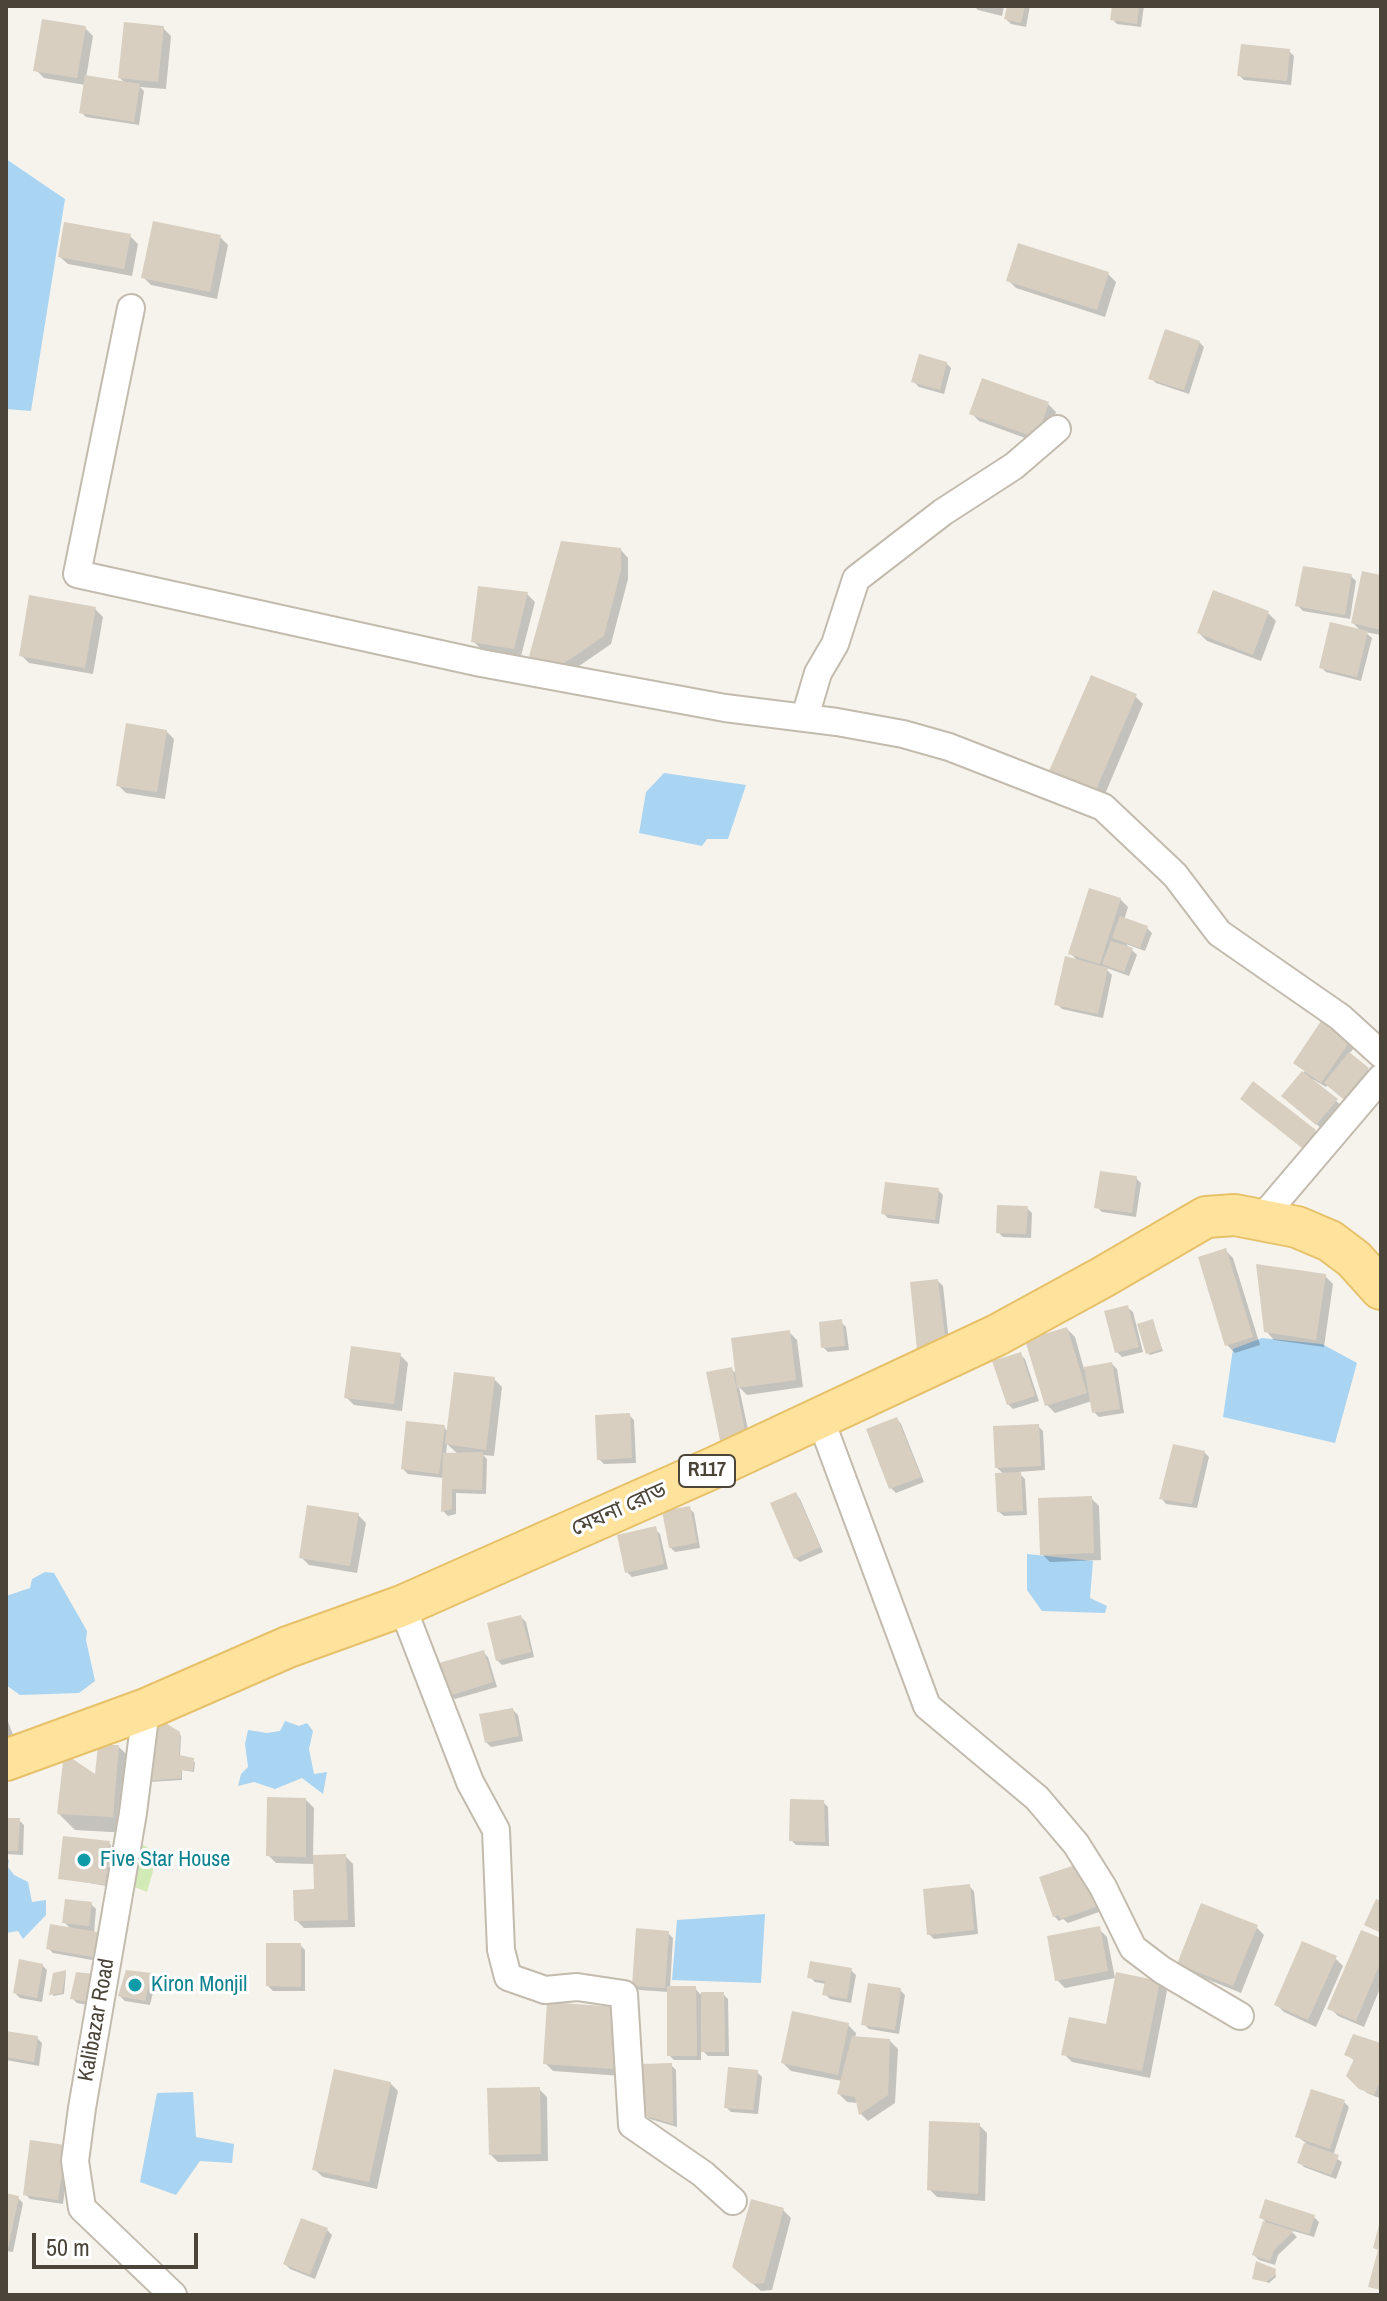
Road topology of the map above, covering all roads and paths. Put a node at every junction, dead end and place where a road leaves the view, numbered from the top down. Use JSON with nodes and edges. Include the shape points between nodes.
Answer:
{"nodes":[{"id":1,"x":131,"y":308,"type":"dead end"},
{"id":2,"x":1057,"y":429,"type":"dead end"},
{"id":3,"x":805,"y":717,"type":"junction"},
{"id":4,"x":1381,"y":1054,"type":"edge"},
{"id":5,"x":1381,"y":1078,"type":"edge"},
{"id":6,"x":1261,"y":1219,"type":"junction"},
{"id":7,"x":1381,"y":1289,"type":"edge"},
{"id":8,"x":820,"y":1418,"type":"junction"},
{"id":9,"x":402,"y":1606,"type":"junction"},
{"id":10,"x":146,"y":1709,"type":"junction"},
{"id":11,"x":6,"y":1760,"type":"edge"},
{"id":12,"x":1240,"y":2016,"type":"dead end"},
{"id":13,"x":733,"y":2201,"type":"dead end"},
{"id":14,"x":173,"y":2295,"type":"edge"}],
"edges":[{"from":1,"to":3,"type":"street","via":[[77,574],[481,663],[725,708]]},
{"from":2,"to":3,"type":"street","via":[[856,579]]},
{"from":3,"to":4,"type":"street","via":[[949,747],[1103,807],[1175,875],[1219,933],[1340,1017]]},
{"from":5,"to":6,"type":"street"},
{"from":6,"to":7,"type":"main road","name":"মেঘনা রোড","number":"R117","via":[[1330,1241]]},
{"from":6,"to":8,"type":"main road","name":"মেঘনা রোড","number":"R117","via":[[1206,1217],[997,1335]]},
{"from":8,"to":9,"type":"main road","name":"মেঘনা রোড","number":"R117"},
{"from":8,"to":12,"type":"street","via":[[927,1706],[1047,1809],[1096,1876],[1133,1948]]},
{"from":9,"to":10,"type":"main road","name":"মেঘনা রোড","number":"R117","via":[[288,1647]]},
{"from":9,"to":13,"type":"street","via":[[470,1782],[496,1830],[501,1950],[508,1977],[545,1990],[577,1987],[624,1994],[632,2125]]},
{"from":10,"to":11,"type":"main road","name":"মেঘনা রোড","number":"R117"},
{"from":10,"to":14,"type":"street","name":"Kalibazar Road","via":[[75,2161],[82,2208]]}]}
